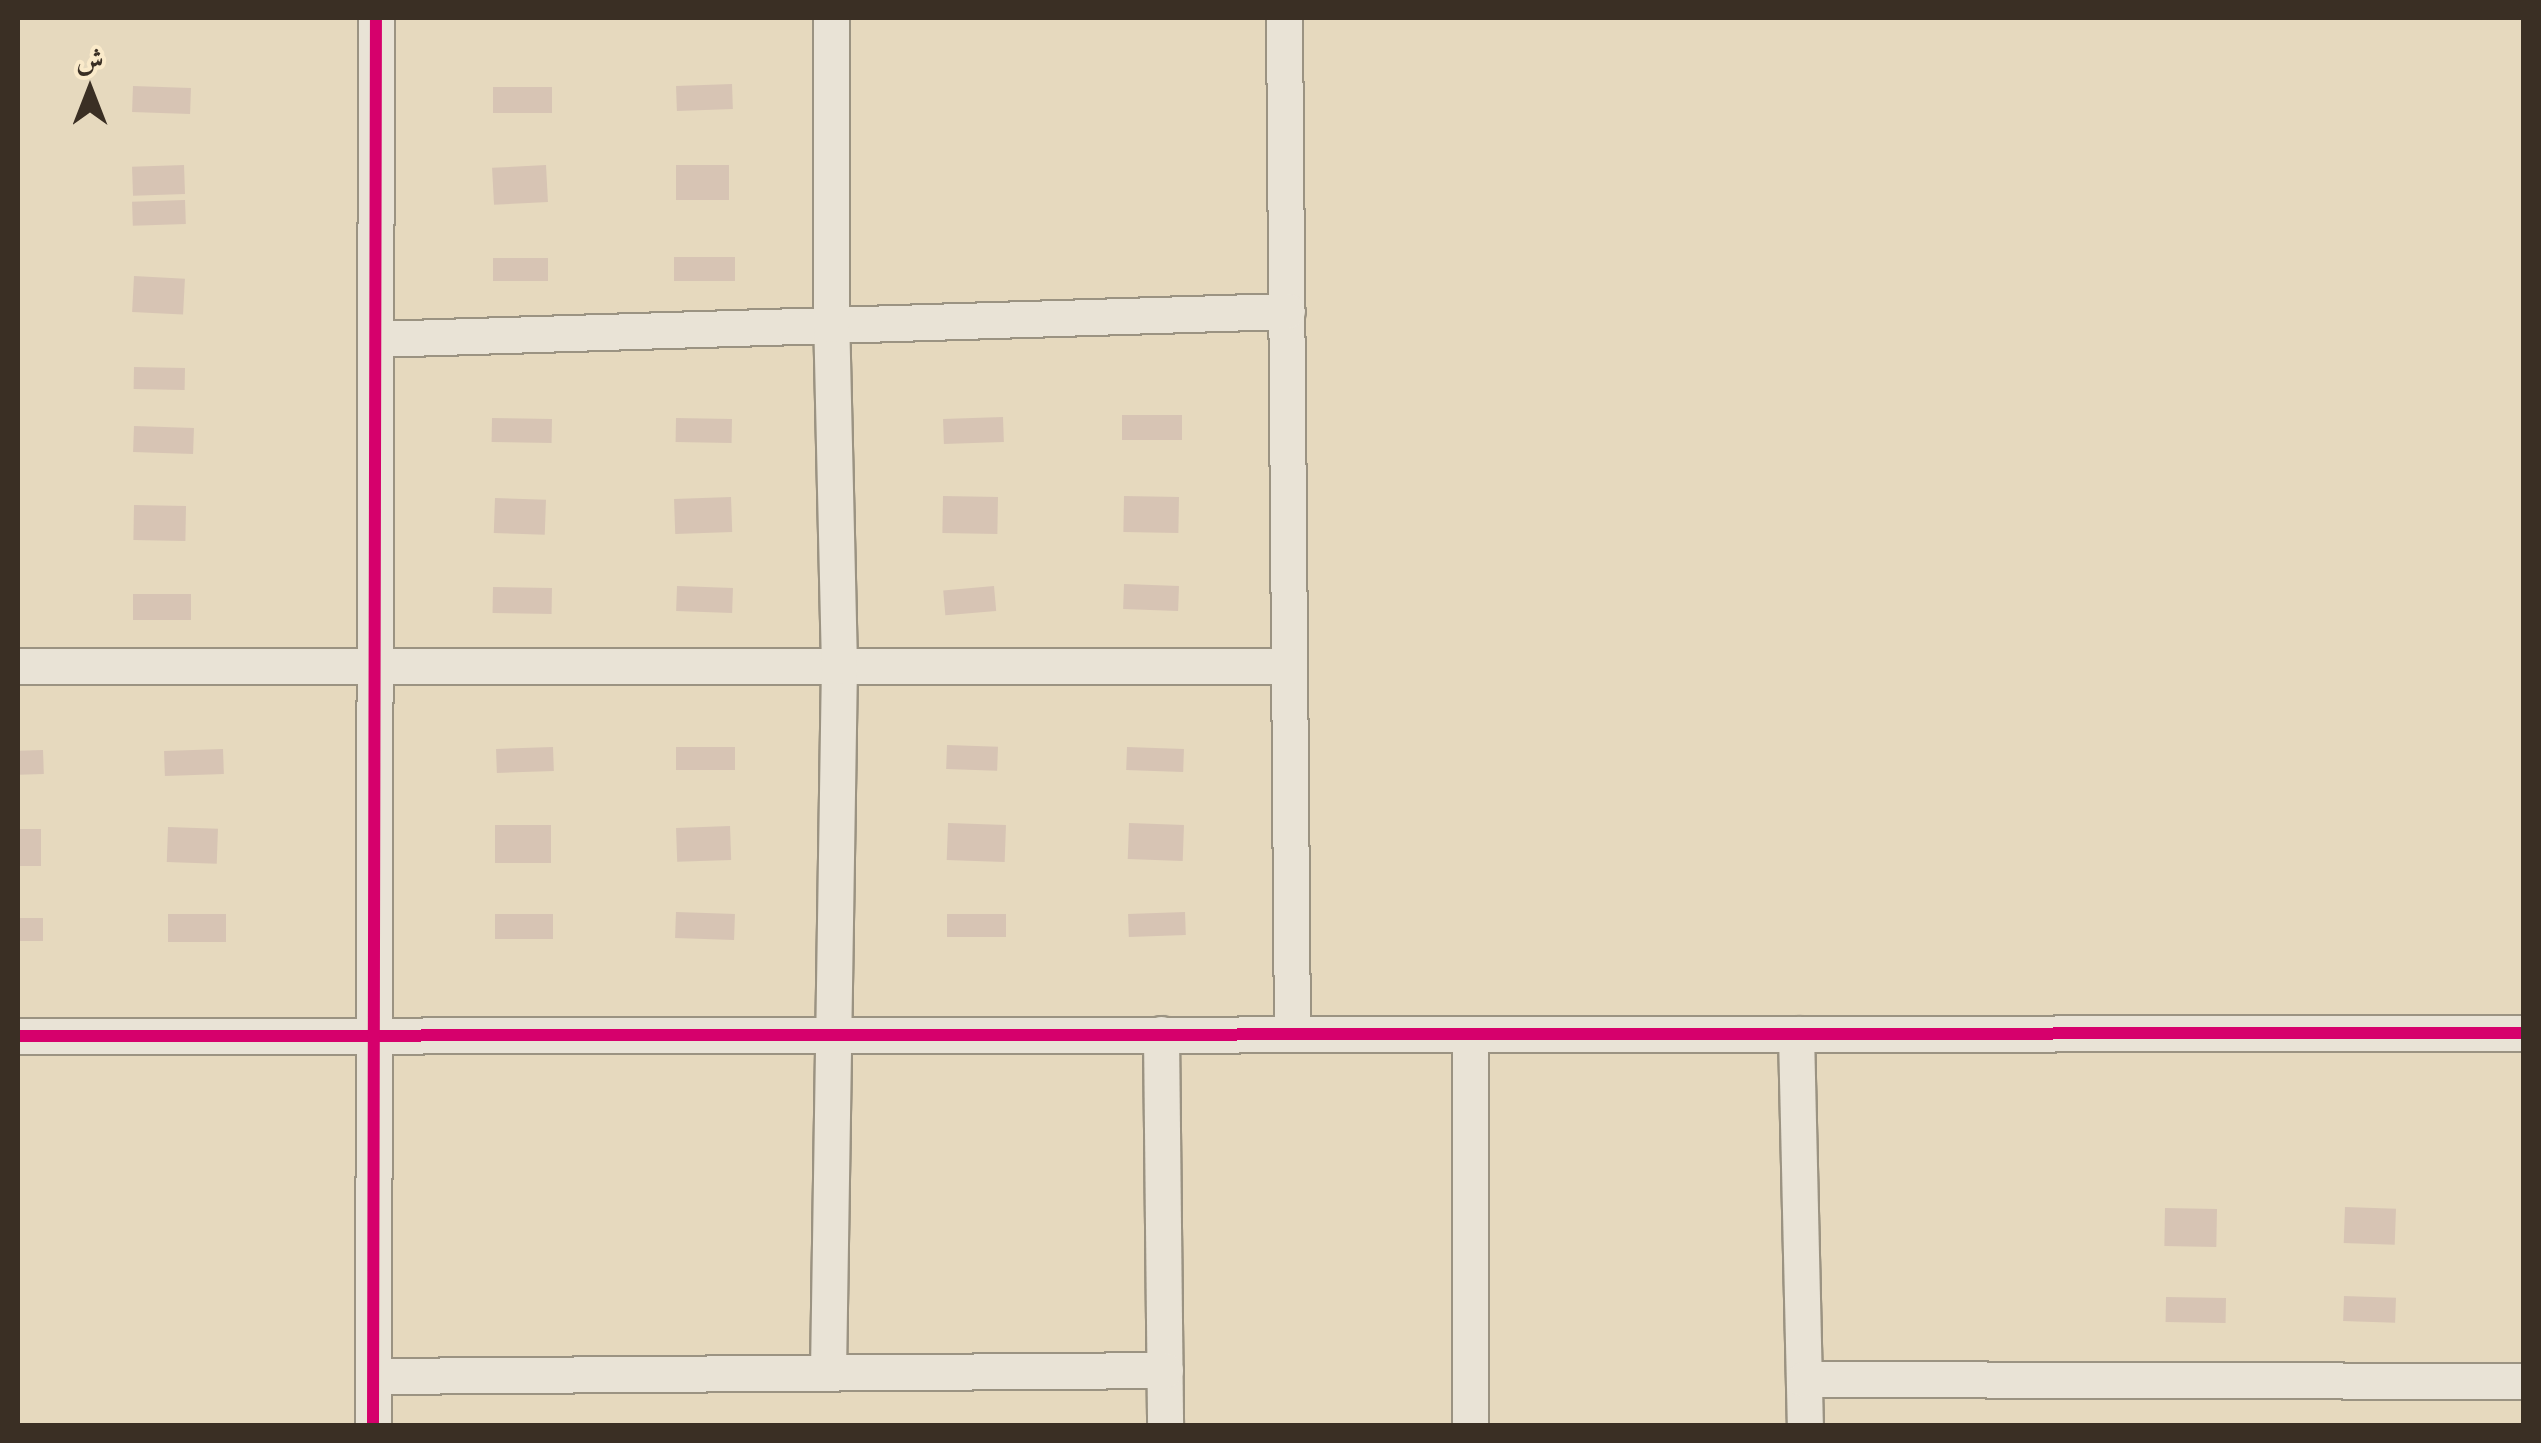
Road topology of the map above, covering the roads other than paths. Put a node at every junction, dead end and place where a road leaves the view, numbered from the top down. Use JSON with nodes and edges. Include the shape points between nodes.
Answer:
{"nodes":[{"id":1,"x":376,"y":18,"type":"edge"},
{"id":2,"x":831,"y":18,"type":"edge"},
{"id":3,"x":1284,"y":18,"type":"edge"},
{"id":4,"x":1287,"y":311,"type":"junction"},
{"id":5,"x":831,"y":324,"type":"junction"},
{"id":6,"x":376,"y":339,"type":"junction"},
{"id":7,"x":18,"y":666,"type":"edge"},
{"id":8,"x":375,"y":666,"type":"junction"},
{"id":9,"x":839,"y":666,"type":"junction"},
{"id":10,"x":1289,"y":666,"type":"junction"},
{"id":11,"x":2524,"y":1033,"type":"edge"},
{"id":12,"x":1161,"y":1034,"type":"junction"},
{"id":13,"x":1292,"y":1034,"type":"junction"},
{"id":14,"x":1470,"y":1034,"type":"junction"},
{"id":15,"x":1796,"y":1034,"type":"junction"},
{"id":16,"x":832,"y":1035,"type":"junction"},
{"id":17,"x":18,"y":1036,"type":"edge"},
{"id":18,"x":374,"y":1036,"type":"junction"},
{"id":19,"x":1164,"y":1370,"type":"junction"},
{"id":20,"x":828,"y":1372,"type":"junction"},
{"id":21,"x":374,"y":1376,"type":"junction"},
{"id":22,"x":1804,"y":1379,"type":"junction"},
{"id":23,"x":2524,"y":1381,"type":"edge"},
{"id":24,"x":374,"y":1426,"type":"edge"},
{"id":25,"x":1165,"y":1426,"type":"edge"},
{"id":26,"x":1470,"y":1426,"type":"edge"},
{"id":27,"x":1805,"y":1426,"type":"edge"}],
"edges":[{"from":1,"to":6,"type":"street"},
{"from":2,"to":5,"type":"street"},
{"from":3,"to":4,"type":"street"},
{"from":4,"to":5,"type":"street"},
{"from":4,"to":10,"type":"street"},
{"from":5,"to":6,"type":"street"},
{"from":5,"to":9,"type":"street"},
{"from":6,"to":8,"type":"street"},
{"from":7,"to":8,"type":"street"},
{"from":8,"to":9,"type":"street"},
{"from":8,"to":18,"type":"street"},
{"from":9,"to":10,"type":"street"},
{"from":9,"to":16,"type":"street"},
{"from":10,"to":13,"type":"street"},
{"from":11,"to":15,"type":"street"},
{"from":12,"to":13,"type":"street"},
{"from":12,"to":16,"type":"street"},
{"from":12,"to":19,"type":"street"},
{"from":13,"to":14,"type":"street"},
{"from":14,"to":15,"type":"street"},
{"from":14,"to":26,"type":"street"},
{"from":15,"to":22,"type":"street"},
{"from":16,"to":18,"type":"street"},
{"from":16,"to":20,"type":"street"},
{"from":17,"to":18,"type":"street"},
{"from":18,"to":21,"type":"street"},
{"from":19,"to":20,"type":"street"},
{"from":19,"to":25,"type":"street"},
{"from":20,"to":21,"type":"street"},
{"from":21,"to":24,"type":"street"},
{"from":22,"to":23,"type":"street"},
{"from":22,"to":27,"type":"street"}]}
